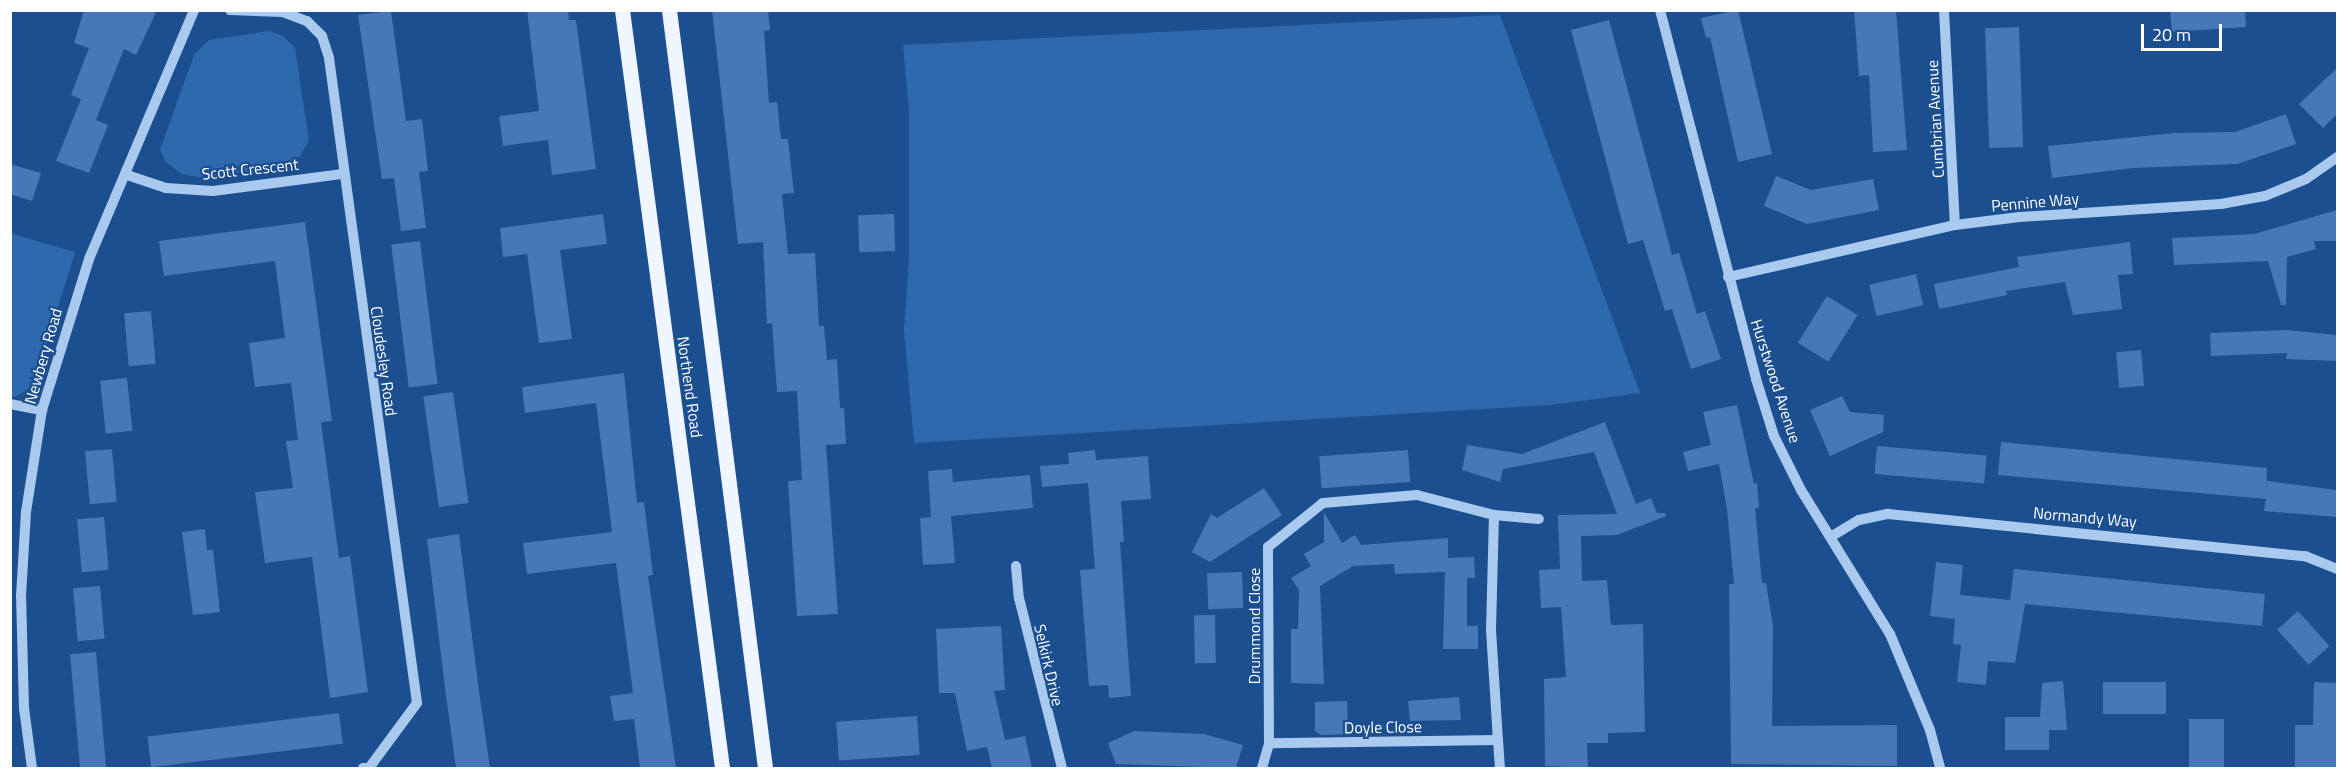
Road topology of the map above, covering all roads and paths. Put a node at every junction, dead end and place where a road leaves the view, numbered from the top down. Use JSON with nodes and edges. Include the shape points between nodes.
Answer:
{"nodes":[{"id":1,"x":194,"y":10,"type":"edge"},
{"id":2,"x":230,"y":10,"type":"edge"},
{"id":3,"x":622,"y":10,"type":"edge"},
{"id":4,"x":669,"y":10,"type":"edge"},
{"id":5,"x":1660,"y":10,"type":"edge"},
{"id":6,"x":1944,"y":10,"type":"edge"},
{"id":7,"x":2337,"y":156,"type":"edge"},
{"id":8,"x":343,"y":174,"type":"junction"},
{"id":9,"x":127,"y":175,"type":"junction"},
{"id":10,"x":1955,"y":225,"type":"junction"},
{"id":11,"x":1728,"y":277,"type":"junction"},
{"id":12,"x":10,"y":404,"type":"edge"},
{"id":13,"x":42,"y":410,"type":"junction"},
{"id":14,"x":1494,"y":515,"type":"junction"},
{"id":15,"x":1539,"y":519,"type":"dead end"},
{"id":16,"x":1832,"y":536,"type":"junction"},
{"id":17,"x":1016,"y":566,"type":"dead end"},
{"id":18,"x":2337,"y":569,"type":"edge"},
{"id":19,"x":1497,"y":740,"type":"junction"},
{"id":20,"x":1269,"y":743,"type":"junction"},
{"id":21,"x":32,"y":768,"type":"edge"},
{"id":22,"x":363,"y":768,"type":"edge"},
{"id":23,"x":722,"y":768,"type":"edge"},
{"id":24,"x":765,"y":768,"type":"edge"},
{"id":25,"x":1062,"y":768,"type":"edge"},
{"id":26,"x":1262,"y":768,"type":"edge"},
{"id":27,"x":1500,"y":768,"type":"edge"},
{"id":28,"x":1940,"y":768,"type":"edge"}],
"edges":[{"from":1,"to":9,"type":"street","name":"Newbery Road"},
{"from":2,"to":8,"type":"street","name":"Cloudesley Road","via":[[283,12],[307,21],[322,36],[329,58]]},
{"from":3,"to":23,"type":"main road","name":"Northend Road"},
{"from":4,"to":24,"type":"main road","name":"Northend Road"},
{"from":5,"to":11,"type":"street","name":"Hurstwood Avenue"},
{"from":6,"to":10,"type":"street","name":"Cumbrian Avenue"},
{"from":7,"to":10,"type":"street","name":"Pennine Way","via":[[2306,179],[2265,196],[2243,200]]},
{"from":8,"to":9,"type":"street","name":"Scott Crescent","via":[[213,191],[166,188]]},
{"from":8,"to":22,"type":"street","name":"Cloudesley Road","via":[[417,703],[369,768]]},
{"from":9,"to":13,"type":"street","name":"Newbery Road","via":[[89,259]]},
{"from":10,"to":11,"type":"street","name":"Pennine Way"},
{"from":11,"to":16,"type":"street","name":"Hurstwood Avenue","via":[[1774,436]]},
{"from":12,"to":13,"type":"street"},
{"from":13,"to":21,"type":"street","name":"Newbery Road","via":[[26,512],[21,596],[24,708]]},
{"from":14,"to":15,"type":"street","name":"Drummond Close"},
{"from":14,"to":19,"type":"street","via":[[1491,630]]},
{"from":14,"to":20,"type":"street","name":"Drummond Close","via":[[1417,495],[1323,503],[1268,547]]},
{"from":16,"to":18,"type":"street","name":"Normandy Way","via":[[1859,520],[1888,514],[2305,556]]},
{"from":16,"to":28,"type":"street","name":"Hurstwood Avenue","via":[[1890,634],[1930,730]]},
{"from":17,"to":25,"type":"street","name":"Selkirk Drive","via":[[1019,598]]},
{"from":19,"to":20,"type":"street","name":"Doyle Close"},
{"from":19,"to":27,"type":"street"},
{"from":20,"to":26,"type":"street","name":"Drummond Close"}]}
